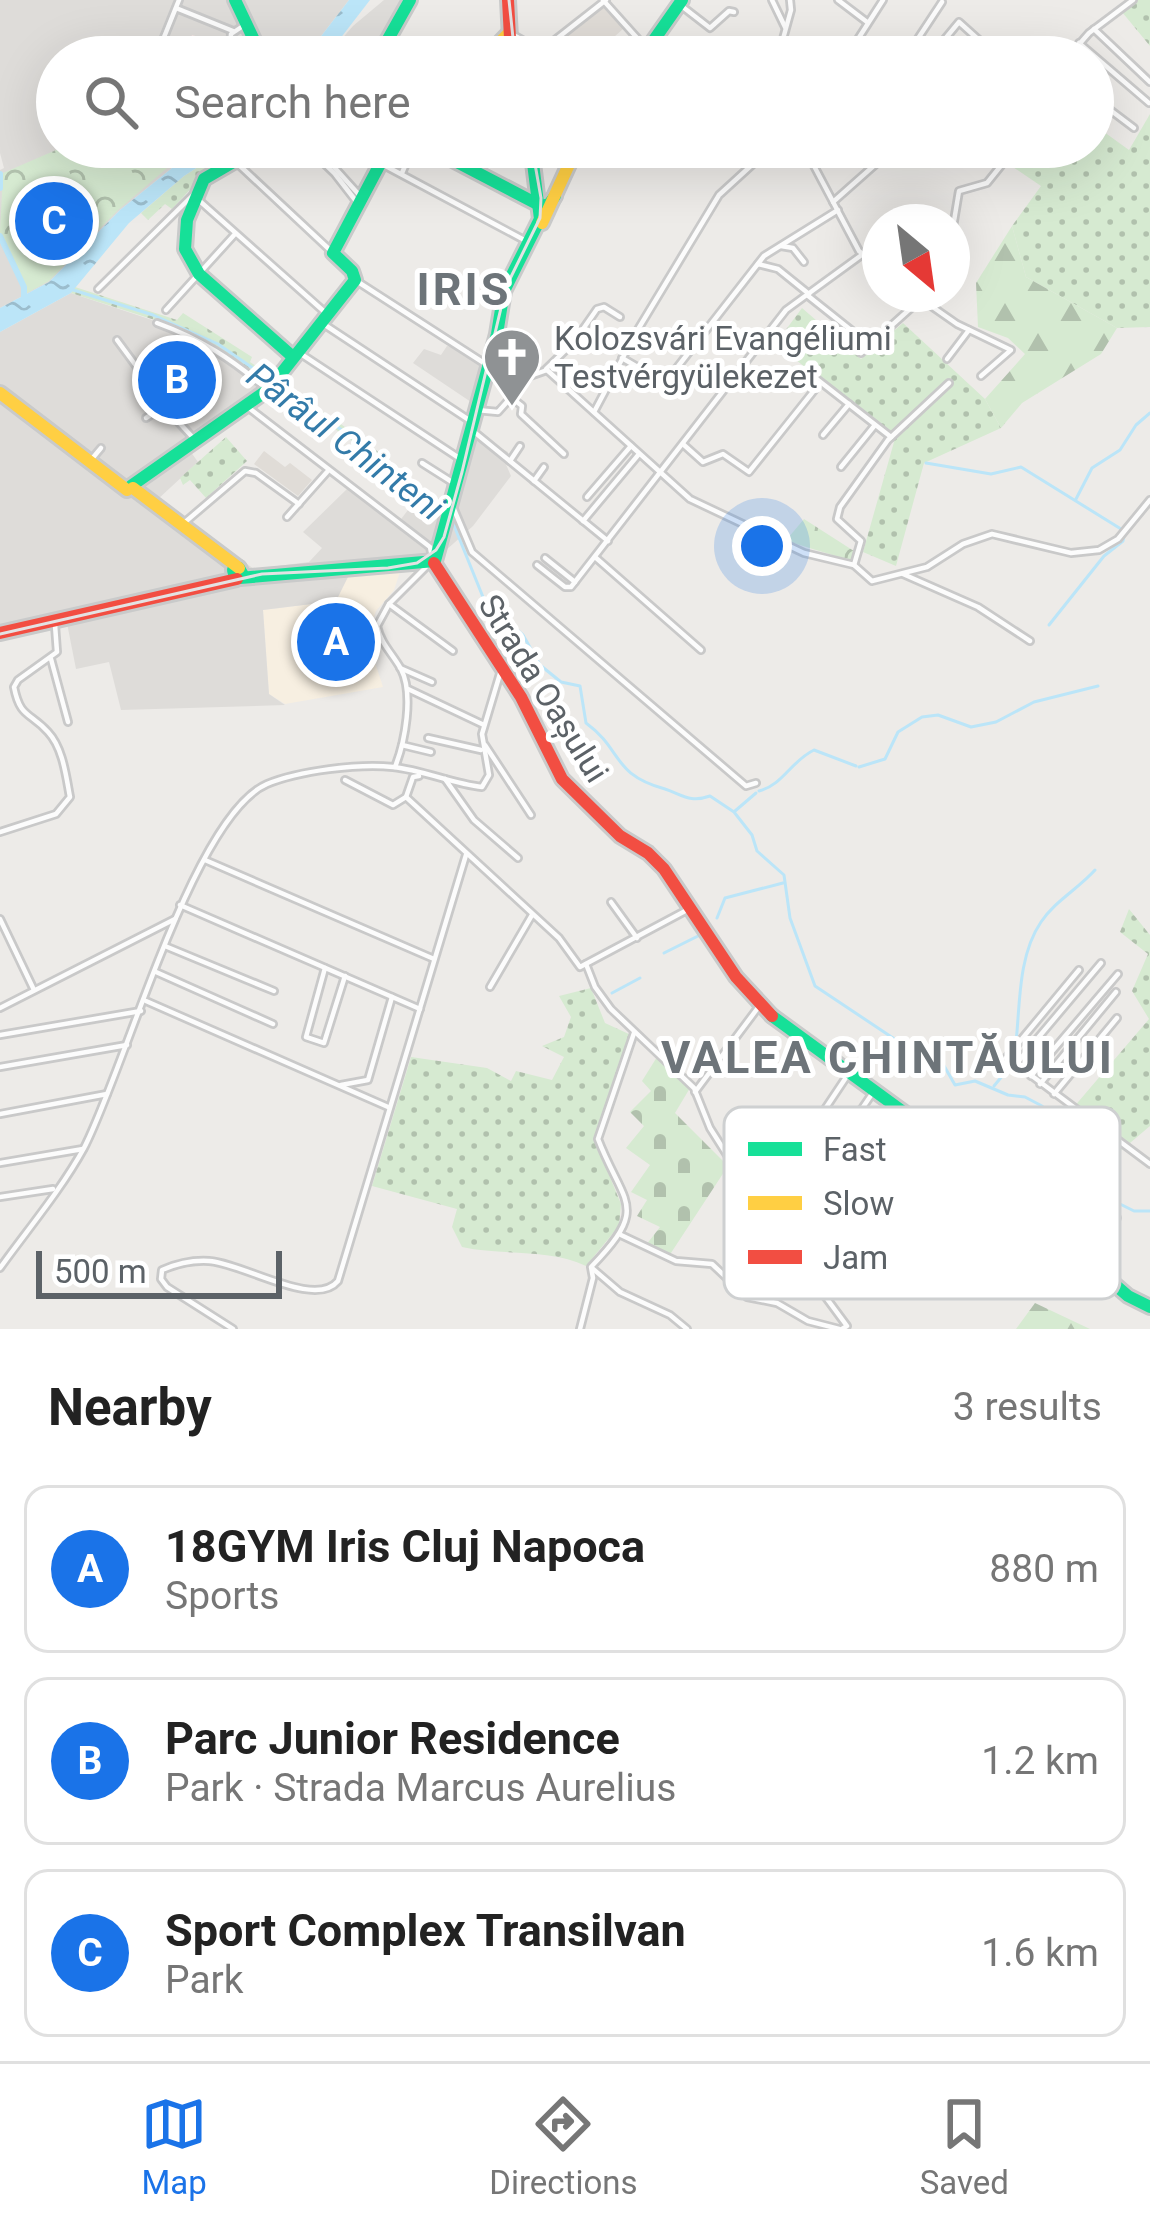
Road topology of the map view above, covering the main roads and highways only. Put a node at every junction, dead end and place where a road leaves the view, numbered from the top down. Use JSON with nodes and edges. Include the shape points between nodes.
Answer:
{"nodes":[{"id":1,"x":235,"y":0,"type":"edge"},
{"id":2,"x":410,"y":0,"type":"edge"},
{"id":3,"x":508,"y":0,"type":"edge"},
{"id":4,"x":681,"y":2,"type":"edge"},
{"id":5,"x":509,"y":32,"type":"junction"},
{"id":6,"x":246,"y":36,"type":"edge"},
{"id":7,"x":390,"y":36,"type":"edge"},
{"id":8,"x":505,"y":36,"type":"edge"},
{"id":9,"x":510,"y":36,"type":"edge"},
{"id":10,"x":656,"y":36,"type":"edge"},
{"id":11,"x":221,"y":168,"type":"edge"},
{"id":12,"x":378,"y":168,"type":"edge"},
{"id":13,"x":470,"y":168,"type":"edge"},
{"id":14,"x":537,"y":168,"type":"edge"},
{"id":15,"x":566,"y":168,"type":"edge"},
{"id":16,"x":547,"y":206,"type":"junction"},
{"id":17,"x":296,"y":355,"type":"junction"},
{"id":18,"x":4,"y":395,"type":"edge"},
{"id":19,"x":130,"y":487,"type":"junction"},
{"id":20,"x":427,"y":560,"type":"junction"},
{"id":21,"x":237,"y":573,"type":"junction"},
{"id":22,"x":0,"y":633,"type":"edge"},
{"id":23,"x":896,"y":1107,"type":"edge"},
{"id":24,"x":1120,"y":1288,"type":"edge"},
{"id":25,"x":1150,"y":1307,"type":"edge"}],
"edges":[{"from":1,"to":6,"type":"main road"},
{"from":2,"to":7,"type":"main road"},
{"from":3,"to":5,"type":"main road"},
{"from":4,"to":10,"type":"main road"},
{"from":5,"to":8,"type":"main road"},
{"from":5,"to":9,"type":"main road"},
{"from":11,"to":17,"type":"main road","via":[[195,196],[187,256]]},
{"from":12,"to":17,"type":"main road","via":[[333,253],[355,280]]},
{"from":13,"to":16,"type":"main road"},
{"from":14,"to":16,"type":"main road"},
{"from":15,"to":16,"type":"main road"},
{"from":16,"to":20,"type":"main road","via":[[504,290],[446,529]]},
{"from":17,"to":19,"type":"main road","via":[[272,386]]},
{"from":18,"to":19,"type":"main road"},
{"from":19,"to":21,"type":"main road"},
{"from":20,"to":21,"type":"main road"},
{"from":20,"to":23,"type":"main road","name":"Strada Oașului","via":[[502,667],[568,788],[656,859],[760,1005]]},
{"from":21,"to":22,"type":"main road"},
{"from":24,"to":25,"type":"main road","name":"Strada Oașului"}]}
